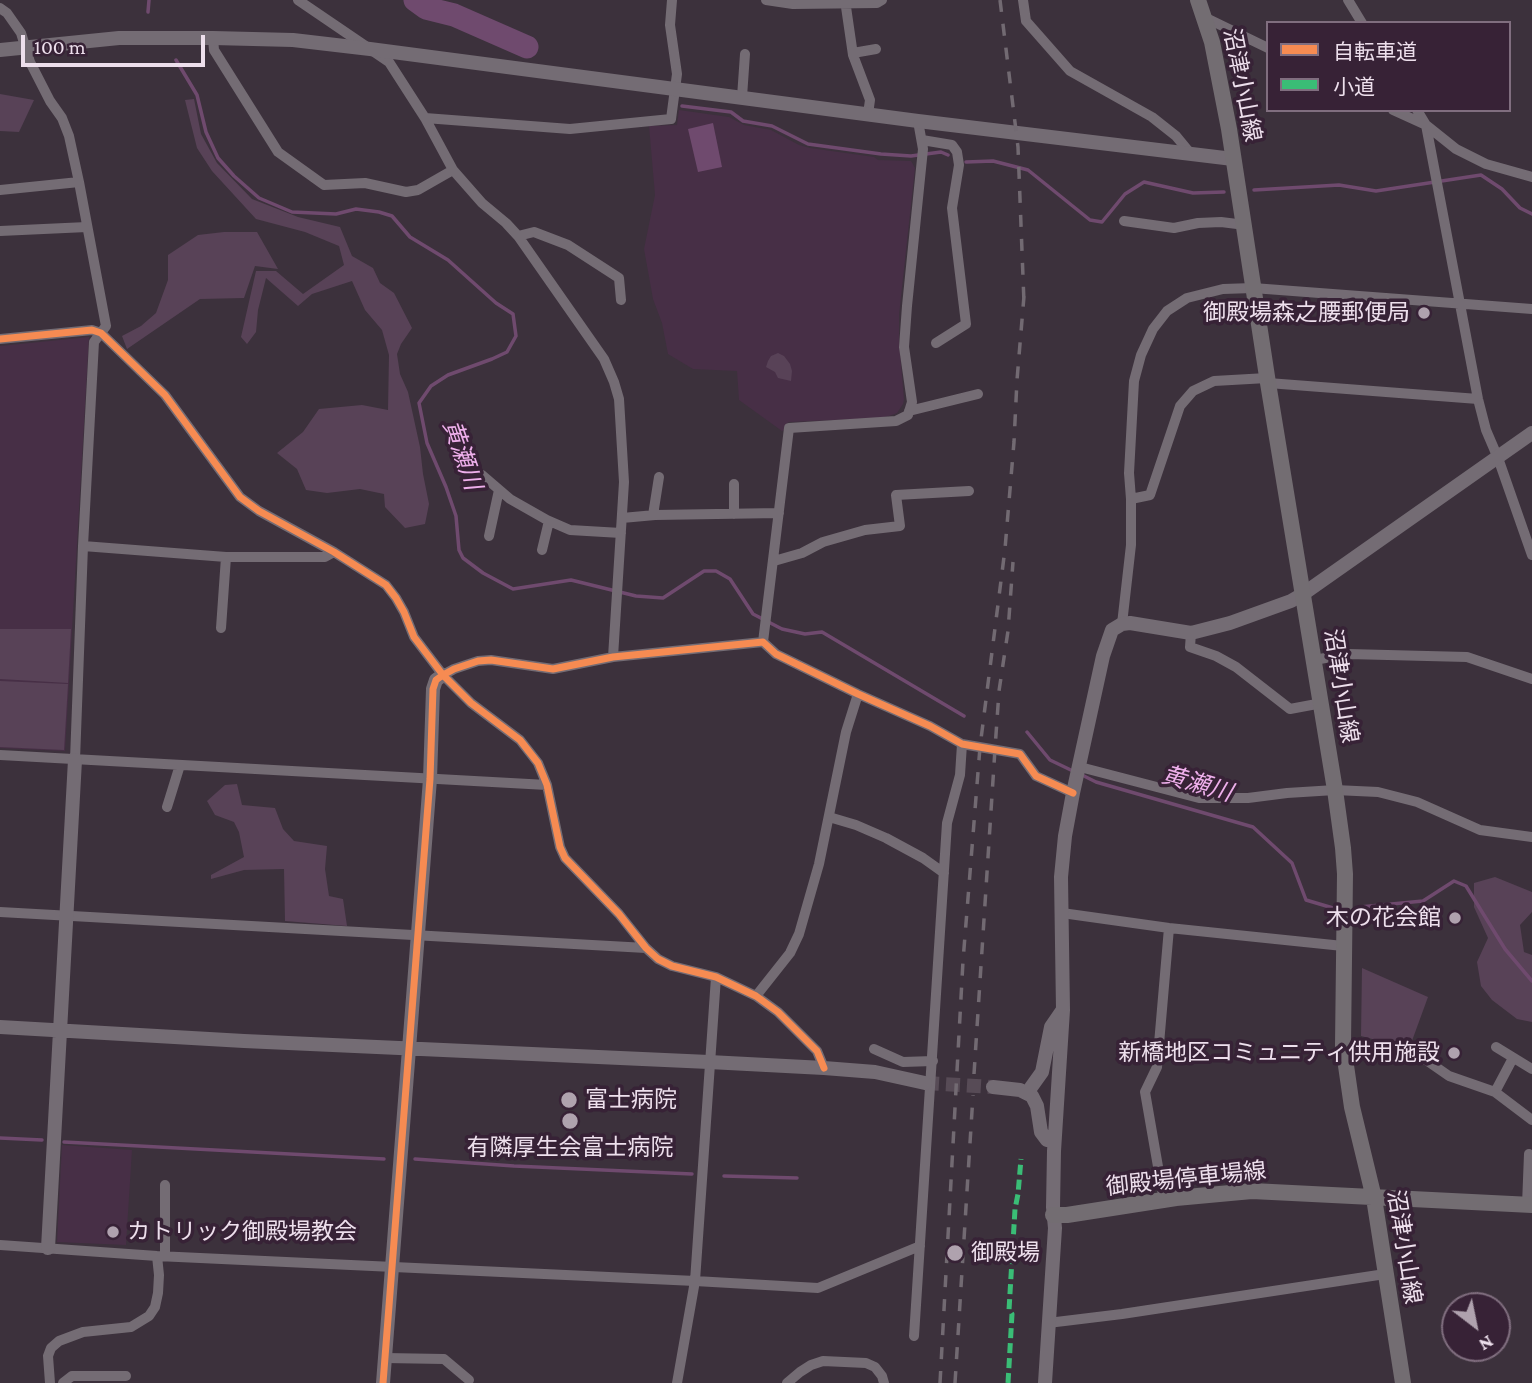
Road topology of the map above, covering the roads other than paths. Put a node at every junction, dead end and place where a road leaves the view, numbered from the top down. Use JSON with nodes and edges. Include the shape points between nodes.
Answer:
{"nodes":[{"id":1,"x":298,"y":0,"type":"edge"},
{"id":2,"x":672,"y":0,"type":"edge"},
{"id":3,"x":766,"y":0,"type":"edge"},
{"id":4,"x":882,"y":0,"type":"edge"},
{"id":5,"x":1023,"y":0,"type":"edge"},
{"id":6,"x":1198,"y":0,"type":"edge"},
{"id":7,"x":1348,"y":0,"type":"edge"},
{"id":8,"x":846,"y":1,"type":"edge"},
{"id":9,"x":0,"y":8,"type":"edge"},
{"id":10,"x":1204,"y":17,"type":"junction"},
{"id":11,"x":1361,"y":21,"type":"edge"},
{"id":12,"x":213,"y":38,"type":"junction"},
{"id":13,"x":25,"y":47,"type":"junction"},
{"id":14,"x":1266,"y":47,"type":"edge"},
{"id":15,"x":370,"y":49,"type":"junction"},
{"id":16,"x":876,"y":49,"type":"dead end"},
{"id":17,"x":0,"y":50,"type":"edge"},
{"id":18,"x":853,"y":53,"type":"junction"},
{"id":19,"x":745,"y":54,"type":"dead end"},
{"id":20,"x":675,"y":88,"type":"junction"},
{"id":21,"x":742,"y":97,"type":"junction"},
{"id":22,"x":1397,"y":112,"type":"edge"},
{"id":23,"x":1418,"y":112,"type":"edge"},
{"id":24,"x":868,"y":114,"type":"junction"},
{"id":25,"x":425,"y":118,"type":"junction"},
{"id":26,"x":918,"y":121,"type":"junction"},
{"id":27,"x":1426,"y":125,"type":"junction"},
{"id":28,"x":922,"y":145,"type":"junction"},
{"id":29,"x":1190,"y":153,"type":"junction"},
{"id":30,"x":1233,"y":159,"type":"junction"},
{"id":31,"x":453,"y":170,"type":"junction"},
{"id":32,"x":1532,"y":177,"type":"edge"},
{"id":33,"x":79,"y":183,"type":"junction"},
{"id":34,"x":0,"y":190,"type":"edge"},
{"id":35,"x":1124,"y":221,"type":"dead end"},
{"id":36,"x":1245,"y":225,"type":"junction"},
{"id":37,"x":87,"y":227,"type":"junction"},
{"id":38,"x":0,"y":231,"type":"edge"},
{"id":39,"x":518,"y":236,"type":"junction"},
{"id":40,"x":1253,"y":288,"type":"junction"},
{"id":41,"x":621,"y":300,"type":"dead end"},
{"id":42,"x":1461,"y":304,"type":"junction"},
{"id":43,"x":1532,"y":310,"type":"edge"},
{"id":44,"x":101,"y":333,"type":"junction"},
{"id":45,"x":0,"y":339,"type":"edge"},
{"id":46,"x":936,"y":343,"type":"dead end"},
{"id":47,"x":1268,"y":380,"type":"junction"},
{"id":48,"x":978,"y":394,"type":"dead end"},
{"id":49,"x":1478,"y":399,"type":"junction"},
{"id":50,"x":909,"y":411,"type":"junction"},
{"id":51,"x":1532,"y":433,"type":"edge"},
{"id":52,"x":1498,"y":458,"type":"junction"},
{"id":53,"x":482,"y":475,"type":"dead end"},
{"id":54,"x":659,"y":477,"type":"dead end"},
{"id":55,"x":734,"y":484,"type":"dead end"},
{"id":56,"x":499,"y":490,"type":"junction"},
{"id":57,"x":969,"y":491,"type":"dead end"},
{"id":58,"x":1132,"y":499,"type":"junction"},
{"id":59,"x":779,"y":513,"type":"junction"},
{"id":60,"x":734,"y":514,"type":"junction"},
{"id":61,"x":653,"y":515,"type":"junction"},
{"id":62,"x":622,"y":517,"type":"junction"},
{"id":63,"x":549,"y":521,"type":"junction"},
{"id":64,"x":621,"y":533,"type":"junction"},
{"id":65,"x":489,"y":536,"type":"dead end"},
{"id":66,"x":83,"y":546,"type":"junction"},
{"id":67,"x":542,"y":550,"type":"dead end"},
{"id":68,"x":334,"y":552,"type":"junction"},
{"id":69,"x":1532,"y":555,"type":"edge"},
{"id":70,"x":226,"y":557,"type":"junction"},
{"id":71,"x":774,"y":561,"type":"junction"},
{"id":72,"x":1303,"y":594,"type":"junction"},
{"id":73,"x":1122,"y":624,"type":"junction"},
{"id":74,"x":220,"y":628,"type":"dead end"},
{"id":75,"x":1191,"y":633,"type":"junction"},
{"id":76,"x":764,"y":636,"type":"junction"},
{"id":77,"x":613,"y":657,"type":"junction"},
{"id":78,"x":1314,"y":660,"type":"junction"},
{"id":79,"x":443,"y":675,"type":"junction"},
{"id":80,"x":1532,"y":679,"type":"edge"},
{"id":81,"x":858,"y":694,"type":"junction"},
{"id":82,"x":1322,"y":703,"type":"junction"},
{"id":83,"x":962,"y":744,"type":"junction"},
{"id":84,"x":0,"y":755,"type":"edge"},
{"id":85,"x":75,"y":760,"type":"junction"},
{"id":86,"x":180,"y":765,"type":"junction"},
{"id":87,"x":1080,"y":766,"type":"junction"},
{"id":88,"x":430,"y":779,"type":"junction"},
{"id":89,"x":547,"y":785,"type":"junction"},
{"id":90,"x":1074,"y":789,"type":"junction"},
{"id":91,"x":1335,"y":790,"type":"junction"},
{"id":92,"x":167,"y":807,"type":"dead end"},
{"id":93,"x":829,"y":817,"type":"junction"},
{"id":94,"x":1532,"y":837,"type":"edge"},
{"id":95,"x":944,"y":873,"type":"junction"},
{"id":96,"x":0,"y":912,"type":"edge"},
{"id":97,"x":1062,"y":913,"type":"junction"},
{"id":98,"x":67,"y":916,"type":"junction"},
{"id":99,"x":1169,"y":928,"type":"junction"},
{"id":100,"x":419,"y":936,"type":"junction"},
{"id":101,"x":1343,"y":946,"type":"junction"},
{"id":102,"x":646,"y":948,"type":"junction"},
{"id":103,"x":716,"y":977,"type":"junction"},
{"id":104,"x":756,"y":996,"type":"junction"},
{"id":105,"x":1063,"y":1010,"type":"junction"},
{"id":106,"x":0,"y":1027,"type":"edge"},
{"id":107,"x":60,"y":1030,"type":"junction"},
{"id":108,"x":1496,"y":1047,"type":"dead end"},
{"id":109,"x":409,"y":1048,"type":"junction"},
{"id":110,"x":874,"y":1049,"type":"dead end"},
{"id":111,"x":1413,"y":1051,"type":"dead end"},
{"id":112,"x":894,"y":1058,"type":"junction"},
{"id":113,"x":1513,"y":1058,"type":"junction"},
{"id":114,"x":709,"y":1062,"type":"junction"},
{"id":115,"x":824,"y":1068,"type":"junction"},
{"id":116,"x":1532,"y":1069,"type":"edge"},
{"id":117,"x":889,"y":1075,"type":"junction"},
{"id":118,"x":930,"y":1078,"type":"junction"},
{"id":119,"x":993,"y":1087,"type":"tunnel mouth"},
{"id":120,"x":1495,"y":1092,"type":"junction"},
{"id":121,"x":1027,"y":1093,"type":"junction"},
{"id":122,"x":1532,"y":1120,"type":"edge"},
{"id":123,"x":1051,"y":1146,"type":"junction"},
{"id":124,"x":1529,"y":1154,"type":"dead end"},
{"id":125,"x":165,"y":1185,"type":"dead end"},
{"id":126,"x":1374,"y":1198,"type":"junction"},
{"id":127,"x":1164,"y":1201,"type":"junction"},
{"id":128,"x":1529,"y":1205,"type":"edge"},
{"id":129,"x":1054,"y":1215,"type":"junction"},
{"id":130,"x":0,"y":1245,"type":"edge"},
{"id":131,"x":920,"y":1246,"type":"junction"},
{"id":132,"x":48,"y":1248,"type":"junction"},
{"id":133,"x":161,"y":1256,"type":"junction"},
{"id":134,"x":392,"y":1266,"type":"junction"},
{"id":135,"x":1385,"y":1274,"type":"junction"},
{"id":136,"x":695,"y":1280,"type":"junction"},
{"id":137,"x":1048,"y":1323,"type":"junction"},
{"id":138,"x":914,"y":1336,"type":"dead end"},
{"id":139,"x":385,"y":1358,"type":"junction"},
{"id":140,"x":800,"y":1371,"type":"junction"},
{"id":141,"x":126,"y":1376,"type":"dead end"},
{"id":142,"x":469,"y":1380,"type":"dead end"},
{"id":143,"x":50,"y":1383,"type":"edge"},
{"id":144,"x":63,"y":1383,"type":"edge"},
{"id":145,"x":383,"y":1383,"type":"edge"},
{"id":146,"x":677,"y":1383,"type":"edge"},
{"id":147,"x":787,"y":1383,"type":"edge"},
{"id":148,"x":795,"y":1383,"type":"edge"},
{"id":149,"x":884,"y":1383,"type":"edge"},
{"id":150,"x":1045,"y":1383,"type":"edge"},
{"id":151,"x":1403,"y":1383,"type":"edge"}],
"edges":[{"from":1,"to":15,"type":"street"},
{"from":2,"to":20,"type":"street"},
{"from":3,"to":8,"type":"street","via":[[793,4]]},
{"from":4,"to":8,"type":"street"},
{"from":5,"to":29,"type":"street","via":[[1026,21],[1070,71],[1152,117]]},
{"from":6,"to":10,"type":"main road","name":"沼津小山線"},
{"from":7,"to":11,"type":"street"},
{"from":8,"to":18,"type":"street"},
{"from":9,"to":13,"type":"street","via":[[21,33]]},
{"from":10,"to":14,"type":"street"},
{"from":10,"to":30,"type":"main road","name":"沼津小山線"},
{"from":12,"to":13,"type":"street","via":[[120,38]]},
{"from":12,"to":15,"type":"street","via":[[293,40]]},
{"from":12,"to":31,"type":"street","via":[[214,50],[278,152],[324,185],[365,183],[406,192]]},
{"from":13,"to":17,"type":"street"},
{"from":13,"to":33,"type":"street","via":[[69,136]]},
{"from":15,"to":20,"type":"street"},
{"from":15,"to":25,"type":"street","via":[[389,62]]},
{"from":16,"to":18,"type":"street"},
{"from":18,"to":24,"type":"street","via":[[870,100]]},
{"from":19,"to":21,"type":"street"},
{"from":20,"to":21,"type":"street"},
{"from":20,"to":25,"type":"street","via":[[671,119],[570,129]]},
{"from":21,"to":24,"type":"street"},
{"from":22,"to":27,"type":"street"},
{"from":23,"to":27,"type":"street"},
{"from":24,"to":26,"type":"street"},
{"from":25,"to":31,"type":"street"},
{"from":26,"to":28,"type":"street"},
{"from":26,"to":29,"type":"street"},
{"from":27,"to":32,"type":"street","via":[[1486,164]]},
{"from":27,"to":42,"type":"street"},
{"from":28,"to":46,"type":"street","via":[[952,145],[959,165],[951,208],[966,324]]},
{"from":28,"to":50,"type":"street","via":[[904,347],[912,402]]},
{"from":29,"to":30,"type":"street"},
{"from":30,"to":36,"type":"main road","name":"沼津小山線"},
{"from":31,"to":39,"type":"street"},
{"from":33,"to":34,"type":"street"},
{"from":33,"to":37,"type":"street"},
{"from":35,"to":36,"type":"street","via":[[1174,228],[1221,222]]},
{"from":36,"to":40,"type":"main road","name":"沼津小山線"},
{"from":37,"to":38,"type":"street"},
{"from":37,"to":44,"type":"street","via":[[106,326]]},
{"from":39,"to":41,"type":"street","via":[[534,232],[568,246],[619,278]]},
{"from":39,"to":62,"type":"street","via":[[604,359],[614,382],[624,482]]},
{"from":40,"to":42,"type":"street"},
{"from":40,"to":47,"type":"main road","name":"沼津小山線"},
{"from":40,"to":58,"type":"street","via":[[1223,289],[1187,298],[1167,311],[1153,329],[1133,381]]},
{"from":42,"to":43,"type":"street"},
{"from":42,"to":49,"type":"street"},
{"from":44,"to":45,"type":"street","via":[[92,330]]},
{"from":44,"to":66,"type":"street","via":[[94,342]]},
{"from":44,"to":68,"type":"street","via":[[165,395],[240,497]]},
{"from":47,"to":49,"type":"street"},
{"from":47,"to":58,"type":"street","via":[[1214,381],[1193,391],[1180,406],[1150,495]]},
{"from":47,"to":72,"type":"main road","name":"沼津小山線"},
{"from":48,"to":50,"type":"street"},
{"from":49,"to":52,"type":"street"},
{"from":50,"to":59,"type":"street","via":[[896,421],[789,428]]},
{"from":51,"to":52,"type":"street"},
{"from":52,"to":69,"type":"street"},
{"from":52,"to":72,"type":"street"},
{"from":53,"to":56,"type":"street"},
{"from":54,"to":61,"type":"street"},
{"from":55,"to":60,"type":"street"},
{"from":56,"to":63,"type":"street"},
{"from":56,"to":65,"type":"street"},
{"from":57,"to":71,"type":"street","via":[[896,495],[900,526],[854,533]]},
{"from":58,"to":73,"type":"street"},
{"from":59,"to":60,"type":"street"},
{"from":59,"to":71,"type":"street"},
{"from":60,"to":61,"type":"street"},
{"from":61,"to":62,"type":"street"},
{"from":62,"to":64,"type":"street"},
{"from":63,"to":64,"type":"street","via":[[570,530]]},
{"from":63,"to":67,"type":"street"},
{"from":64,"to":77,"type":"street"},
{"from":66,"to":70,"type":"street"},
{"from":66,"to":85,"type":"street"},
{"from":68,"to":70,"type":"street","via":[[325,557]]},
{"from":68,"to":79,"type":"street","via":[[386,585],[415,638]]},
{"from":70,"to":74,"type":"street"},
{"from":71,"to":76,"type":"street"},
{"from":72,"to":75,"type":"street","via":[[1230,624]]},
{"from":72,"to":78,"type":"main road","name":"沼津小山線"},
{"from":73,"to":75,"type":"street"},
{"from":73,"to":87,"type":"street","via":[[1112,630],[1103,656]]},
{"from":75,"to":82,"type":"street","via":[[1190,647],[1236,667],[1290,709]]},
{"from":76,"to":77,"type":"street"},
{"from":76,"to":81,"type":"street","via":[[776,654]]},
{"from":77,"to":79,"type":"street","via":[[554,669],[491,660]]},
{"from":78,"to":80,"type":"street","via":[[1348,654],[1467,657]]},
{"from":78,"to":82,"type":"main road","name":"沼津小山線"},
{"from":79,"to":88,"type":"street","via":[[433,688]]},
{"from":79,"to":89,"type":"street","via":[[520,740]]},
{"from":81,"to":83,"type":"street"},
{"from":81,"to":93,"type":"street"},
{"from":82,"to":91,"type":"main road","name":"沼津小山線"},
{"from":83,"to":90,"type":"street","via":[[1020,754],[1036,776]]},
{"from":83,"to":95,"type":"street","via":[[960,775],[947,823]]},
{"from":84,"to":85,"type":"street"},
{"from":85,"to":86,"type":"street"},
{"from":85,"to":98,"type":"street"},
{"from":86,"to":88,"type":"street"},
{"from":86,"to":92,"type":"street"},
{"from":87,"to":90,"type":"street"},
{"from":87,"to":91,"type":"street","via":[[1199,797],[1248,798]]},
{"from":88,"to":89,"type":"street"},
{"from":88,"to":100,"type":"street"},
{"from":89,"to":102,"type":"street","via":[[565,858]]},
{"from":90,"to":97,"type":"street","via":[[1061,877]]},
{"from":91,"to":94,"type":"street","via":[[1378,792],[1416,802],[1480,830]]},
{"from":91,"to":101,"type":"main road","name":"沼津小山線","via":[[1345,874]]},
{"from":93,"to":95,"type":"street","via":[[886,838]]},
{"from":93,"to":104,"type":"street","via":[[799,934]]},
{"from":95,"to":118,"type":"street"},
{"from":96,"to":98,"type":"street"},
{"from":97,"to":99,"type":"street"},
{"from":97,"to":105,"type":"street"},
{"from":98,"to":100,"type":"street"},
{"from":98,"to":107,"type":"street"},
{"from":99,"to":101,"type":"street"},
{"from":99,"to":127,"type":"street","via":[[1157,1067],[1145,1092]]},
{"from":100,"to":102,"type":"street"},
{"from":100,"to":109,"type":"street"},
{"from":101,"to":126,"type":"main road","name":"沼津小山線","via":[[1343,1045]]},
{"from":102,"to":103,"type":"street","via":[[672,966]]},
{"from":103,"to":104,"type":"street"},
{"from":103,"to":114,"type":"street"},
{"from":104,"to":115,"type":"street","via":[[817,1051]]},
{"from":105,"to":121,"type":"street","via":[[1051,1027],[1042,1072]]},
{"from":105,"to":123,"type":"street"},
{"from":106,"to":107,"type":"street"},
{"from":107,"to":109,"type":"street"},
{"from":107,"to":132,"type":"street"},
{"from":108,"to":113,"type":"street"},
{"from":109,"to":114,"type":"street"},
{"from":109,"to":134,"type":"street"},
{"from":110,"to":112,"type":"street"},
{"from":111,"to":120,"type":"street","via":[[1448,1076]]},
{"from":112,"to":117,"type":"street"},
{"from":112,"to":118,"type":"street"},
{"from":113,"to":116,"type":"street"},
{"from":113,"to":120,"type":"street"},
{"from":114,"to":115,"type":"street"},
{"from":114,"to":136,"type":"street"},
{"from":115,"to":117,"type":"street"},
{"from":117,"to":118,"type":"street"},
{"from":118,"to":131,"type":"street"},
{"from":119,"to":121,"type":"street"},
{"from":120,"to":122,"type":"street"},
{"from":121,"to":123,"type":"street","via":[[1037,1106],[1041,1132]]},
{"from":123,"to":129,"type":"street"},
{"from":124,"to":128,"type":"street"},
{"from":125,"to":133,"type":"street"},
{"from":126,"to":127,"type":"main road","name":"御殿場停車場線","via":[[1252,1191]]},
{"from":126,"to":128,"type":"main road","name":"御殿場停車場線"},
{"from":126,"to":135,"type":"main road","name":"沼津小山線"},
{"from":127,"to":129,"type":"main road","name":"御殿場停車場線"},
{"from":129,"to":137,"type":"street"},
{"from":130,"to":132,"type":"street"},
{"from":131,"to":136,"type":"street","via":[[818,1288]]},
{"from":131,"to":138,"type":"street"},
{"from":132,"to":133,"type":"street"},
{"from":133,"to":134,"type":"street"},
{"from":133,"to":143,"type":"street","via":[[158,1293],[149,1316],[131,1327],[83,1332],[59,1341],[48,1356]]},
{"from":134,"to":136,"type":"street"},
{"from":134,"to":139,"type":"street"},
{"from":135,"to":137,"type":"street"},
{"from":135,"to":151,"type":"main road","name":"沼津小山線"},
{"from":136,"to":146,"type":"street"},
{"from":137,"to":150,"type":"street"},
{"from":139,"to":142,"type":"street","via":[[443,1359]]},
{"from":139,"to":145,"type":"street"},
{"from":140,"to":147,"type":"street"},
{"from":140,"to":148,"type":"street"},
{"from":140,"to":149,"type":"street","via":[[823,1361],[866,1363],[875,1367]]},
{"from":141,"to":144,"type":"street","via":[[72,1376]]}]}
